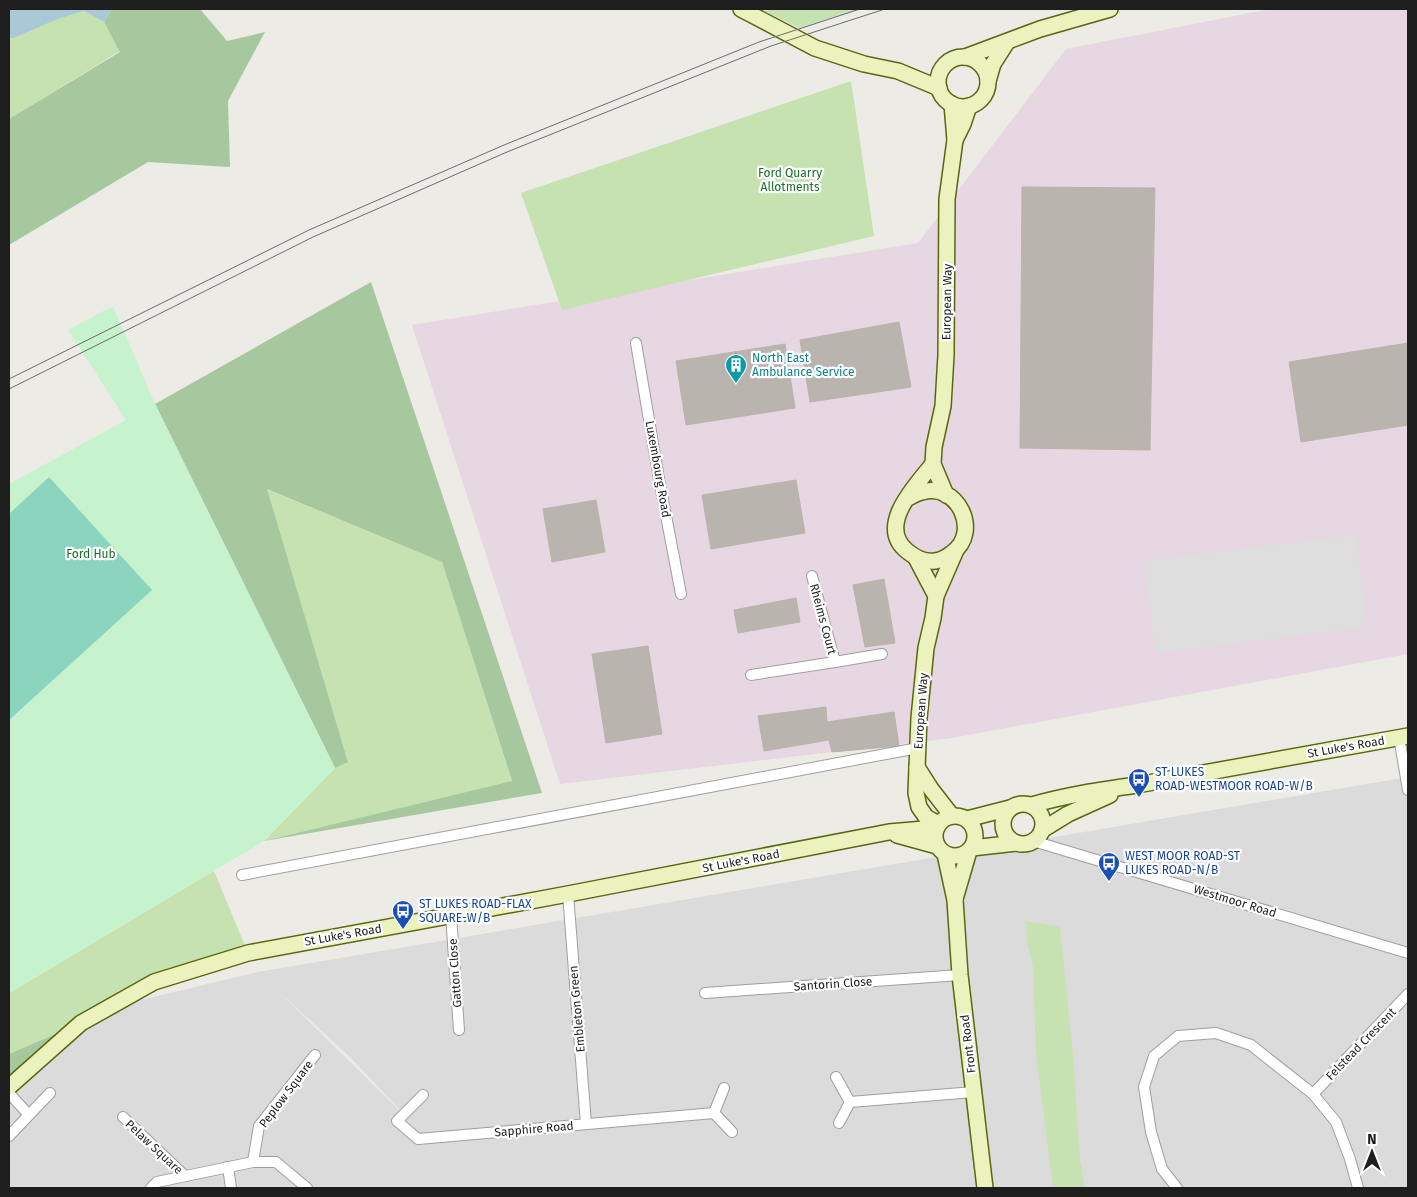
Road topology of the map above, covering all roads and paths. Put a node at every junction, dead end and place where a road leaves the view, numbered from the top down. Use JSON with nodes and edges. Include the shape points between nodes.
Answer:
{"nodes":[{"id":1,"x":741,"y":9,"type":"edge"},
{"id":2,"x":1110,"y":9,"type":"edge"},
{"id":3,"x":1007,"y":42,"type":"junction"},
{"id":4,"x":965,"y":57,"type":"junction"},
{"id":5,"x":941,"y":70,"type":"junction"},
{"id":6,"x":898,"y":71,"type":"junction"},
{"id":7,"x":988,"y":81,"type":"junction"},
{"id":8,"x":939,"y":88,"type":"junction"},
{"id":9,"x":952,"y":104,"type":"junction"},
{"id":10,"x":969,"y":106,"type":"junction"},
{"id":11,"x":955,"y":140,"type":"junction"},
{"id":12,"x":636,"y":343,"type":"dead end"},
{"id":13,"x":933,"y":464,"type":"junction"},
{"id":14,"x":946,"y":495,"type":"junction"},
{"id":15,"x":908,"y":498,"type":"junction"},
{"id":16,"x":956,"y":550,"type":"junction"},
{"id":17,"x":916,"y":558,"type":"junction"},
{"id":18,"x":812,"y":576,"type":"dead end"},
{"id":19,"x":681,"y":594,"type":"dead end"},
{"id":20,"x":936,"y":596,"type":"junction"},
{"id":21,"x":882,"y":654,"type":"dead end"},
{"id":22,"x":835,"y":662,"type":"junction"},
{"id":23,"x":751,"y":675,"type":"dead end"},
{"id":24,"x":1403,"y":736,"type":"edge"},
{"id":25,"x":918,"y":748,"type":"junction"},
{"id":26,"x":917,"y":767,"type":"junction"},
{"id":27,"x":1137,"y":785,"type":"junction"},
{"id":28,"x":1408,"y":790,"type":"edge"},
{"id":29,"x":1032,"y":805,"type":"junction"},
{"id":30,"x":1010,"y":808,"type":"junction"},
{"id":31,"x":959,"y":817,"type":"junction"},
{"id":32,"x":937,"y":826,"type":"junction"},
{"id":33,"x":889,"y":832,"type":"junction"},
{"id":34,"x":1038,"y":835,"type":"junction"},
{"id":35,"x":1016,"y":843,"type":"junction"},
{"id":36,"x":941,"y":850,"type":"junction"},
{"id":37,"x":970,"y":850,"type":"junction"},
{"id":38,"x":242,"y":875,"type":"dead end"},
{"id":39,"x":568,"y":894,"type":"junction"},
{"id":40,"x":955,"y":900,"type":"junction"},
{"id":41,"x":451,"y":915,"type":"junction"},
{"id":42,"x":1408,"y":953,"type":"edge"},
{"id":43,"x":960,"y":975,"type":"junction"},
{"id":44,"x":705,"y":993,"type":"dead end"},
{"id":45,"x":1408,"y":994,"type":"edge"},
{"id":46,"x":459,"y":1030,"type":"dead end"},
{"id":47,"x":315,"y":1055,"type":"dead end"},
{"id":48,"x":836,"y":1077,"type":"dead end"},
{"id":49,"x":9,"y":1087,"type":"edge"},
{"id":50,"x":724,"y":1088,"type":"dead end"},
{"id":51,"x":974,"y":1092,"type":"junction"},
{"id":52,"x":9,"y":1093,"type":"edge"},
{"id":53,"x":50,"y":1093,"type":"dead end"},
{"id":54,"x":1313,"y":1094,"type":"junction"},
{"id":55,"x":423,"y":1095,"type":"dead end"},
{"id":56,"x":850,"y":1102,"type":"junction"},
{"id":57,"x":28,"y":1114,"type":"junction"},
{"id":58,"x":714,"y":1114,"type":"junction"},
{"id":59,"x":123,"y":1117,"type":"dead end"},
{"id":60,"x":839,"y":1123,"type":"dead end"},
{"id":61,"x":586,"y":1124,"type":"junction"},
{"id":62,"x":732,"y":1132,"type":"dead end"},
{"id":63,"x":9,"y":1136,"type":"edge"},
{"id":64,"x":253,"y":1162,"type":"junction"},
{"id":65,"x":228,"y":1167,"type":"junction"},
{"id":66,"x":185,"y":1176,"type":"junction"},
{"id":67,"x":151,"y":1188,"type":"edge"},
{"id":68,"x":231,"y":1188,"type":"edge"},
{"id":69,"x":307,"y":1188,"type":"edge"},
{"id":70,"x":985,"y":1188,"type":"edge"},
{"id":71,"x":1177,"y":1188,"type":"edge"},
{"id":72,"x":1358,"y":1188,"type":"edge"}],
"edges":[{"from":1,"to":6,"type":"main road","via":[[814,48]]},
{"from":2,"to":3,"type":"main road"},
{"from":3,"to":4,"type":"main road"},
{"from":3,"to":7,"type":"main road","via":[[993,64]]},
{"from":4,"to":5,"type":"main road","via":[[952,59]]},
{"from":4,"to":7,"type":"main road","via":[[979,62]]},
{"from":5,"to":6,"type":"main road"},
{"from":5,"to":8,"type":"main road"},
{"from":6,"to":8,"type":"main road"},
{"from":7,"to":10,"type":"main road","via":[[981,100]]},
{"from":8,"to":9,"type":"main road"},
{"from":9,"to":10,"type":"main road"},
{"from":9,"to":11,"type":"main road"},
{"from":10,"to":11,"type":"main road"},
{"from":11,"to":13,"type":"main road","name":"European Way","via":[[947,199],[943,406]]},
{"from":12,"to":19,"type":"street","name":"Luxembourg Road"},
{"from":13,"to":14,"type":"main road"},
{"from":13,"to":15,"type":"main road"},
{"from":14,"to":15,"type":"main road","via":[[923,491]]},
{"from":14,"to":16,"type":"main road","via":[[955,500],[964,514],[964,538]]},
{"from":15,"to":17,"type":"main road","via":[[895,520],[897,537],[902,547]]},
{"from":16,"to":17,"type":"main road","via":[[935,561]]},
{"from":16,"to":20,"type":"main road","name":"European Way"},
{"from":17,"to":20,"type":"main road"},
{"from":18,"to":22,"type":"street","name":"Rheims Court"},
{"from":20,"to":25,"type":"main road","name":"European Way","via":[[926,648]]},
{"from":21,"to":22,"type":"street","name":"Rheims Court"},
{"from":22,"to":23,"type":"street","name":"Rheims Court"},
{"from":24,"to":27,"type":"main road","name":"St Luke's Road"},
{"from":24,"to":28,"type":"street"},
{"from":25,"to":26,"type":"main road","name":"European Way"},
{"from":25,"to":38,"type":"street"},
{"from":26,"to":31,"type":"main road","via":[[931,789]]},
{"from":26,"to":32,"type":"main road","name":"European Way","via":[[916,794],[920,807]]},
{"from":27,"to":29,"type":"main road","name":"St Luke's Road"},
{"from":27,"to":34,"type":"main road","name":"St Luke's Road","via":[[1068,814]]},
{"from":29,"to":30,"type":"main road","via":[[1016,804]]},
{"from":29,"to":34,"type":"main road","via":[[1042,816]]},
{"from":30,"to":31,"type":"main road"},
{"from":30,"to":35,"type":"main road","via":[[1003,826],[1006,836]]},
{"from":31,"to":32,"type":"main road","via":[[945,818]]},
{"from":31,"to":37,"type":"main road","via":[[975,831]]},
{"from":32,"to":33,"type":"main road","name":"St Luke's Road"},
{"from":32,"to":36,"type":"main road","via":[[934,835]]},
{"from":33,"to":36,"type":"main road","name":"St Luke's Road"},
{"from":33,"to":39,"type":"main road","name":"St Luke's Road"},
{"from":34,"to":35,"type":"main road","via":[[1026,844]]},
{"from":34,"to":42,"type":"street","name":"Westmoor Road"},
{"from":35,"to":37,"type":"main road"},
{"from":36,"to":37,"type":"main road","via":[[959,856]]},
{"from":36,"to":40,"type":"main road"},
{"from":37,"to":40,"type":"main road"},
{"from":39,"to":41,"type":"main road","name":"St Luke's Road"},
{"from":39,"to":61,"type":"street","name":"Embleton Green"},
{"from":40,"to":43,"type":"main road","name":"Front Road"},
{"from":41,"to":46,"type":"street","name":"Gatton Close"},
{"from":41,"to":49,"type":"main road","name":"St Luke's Road","via":[[248,953],[154,982],[81,1023]]},
{"from":43,"to":44,"type":"street","name":"Santorin Close"},
{"from":43,"to":51,"type":"main road","name":"Front Road"},
{"from":45,"to":54,"type":"street","name":"Felstead Crescent"},
{"from":47,"to":64,"type":"street","name":"Peplow Square","via":[[259,1126]]},
{"from":48,"to":56,"type":"street"},
{"from":50,"to":58,"type":"street"},
{"from":51,"to":56,"type":"street"},
{"from":51,"to":70,"type":"main road","name":"Front Road"},
{"from":52,"to":57,"type":"street"},
{"from":53,"to":57,"type":"street"},
{"from":54,"to":71,"type":"street","via":[[1251,1045],[1216,1033],[1178,1036],[1154,1056],[1144,1087],[1151,1132],[1162,1169]]},
{"from":54,"to":72,"type":"street","via":[[1336,1122]]},
{"from":55,"to":61,"type":"street","name":"Sapphire Road","via":[[397,1121],[418,1139]]},
{"from":56,"to":60,"type":"street"},
{"from":57,"to":63,"type":"street"},
{"from":58,"to":61,"type":"street","name":"Sapphire Road"},
{"from":58,"to":62,"type":"street"},
{"from":59,"to":66,"type":"street","name":"Pelaw Square"},
{"from":64,"to":65,"type":"street"},
{"from":64,"to":69,"type":"street","via":[[276,1162]]},
{"from":65,"to":66,"type":"street"},
{"from":65,"to":68,"type":"street"},
{"from":66,"to":67,"type":"street","via":[[157,1182]]}]}
